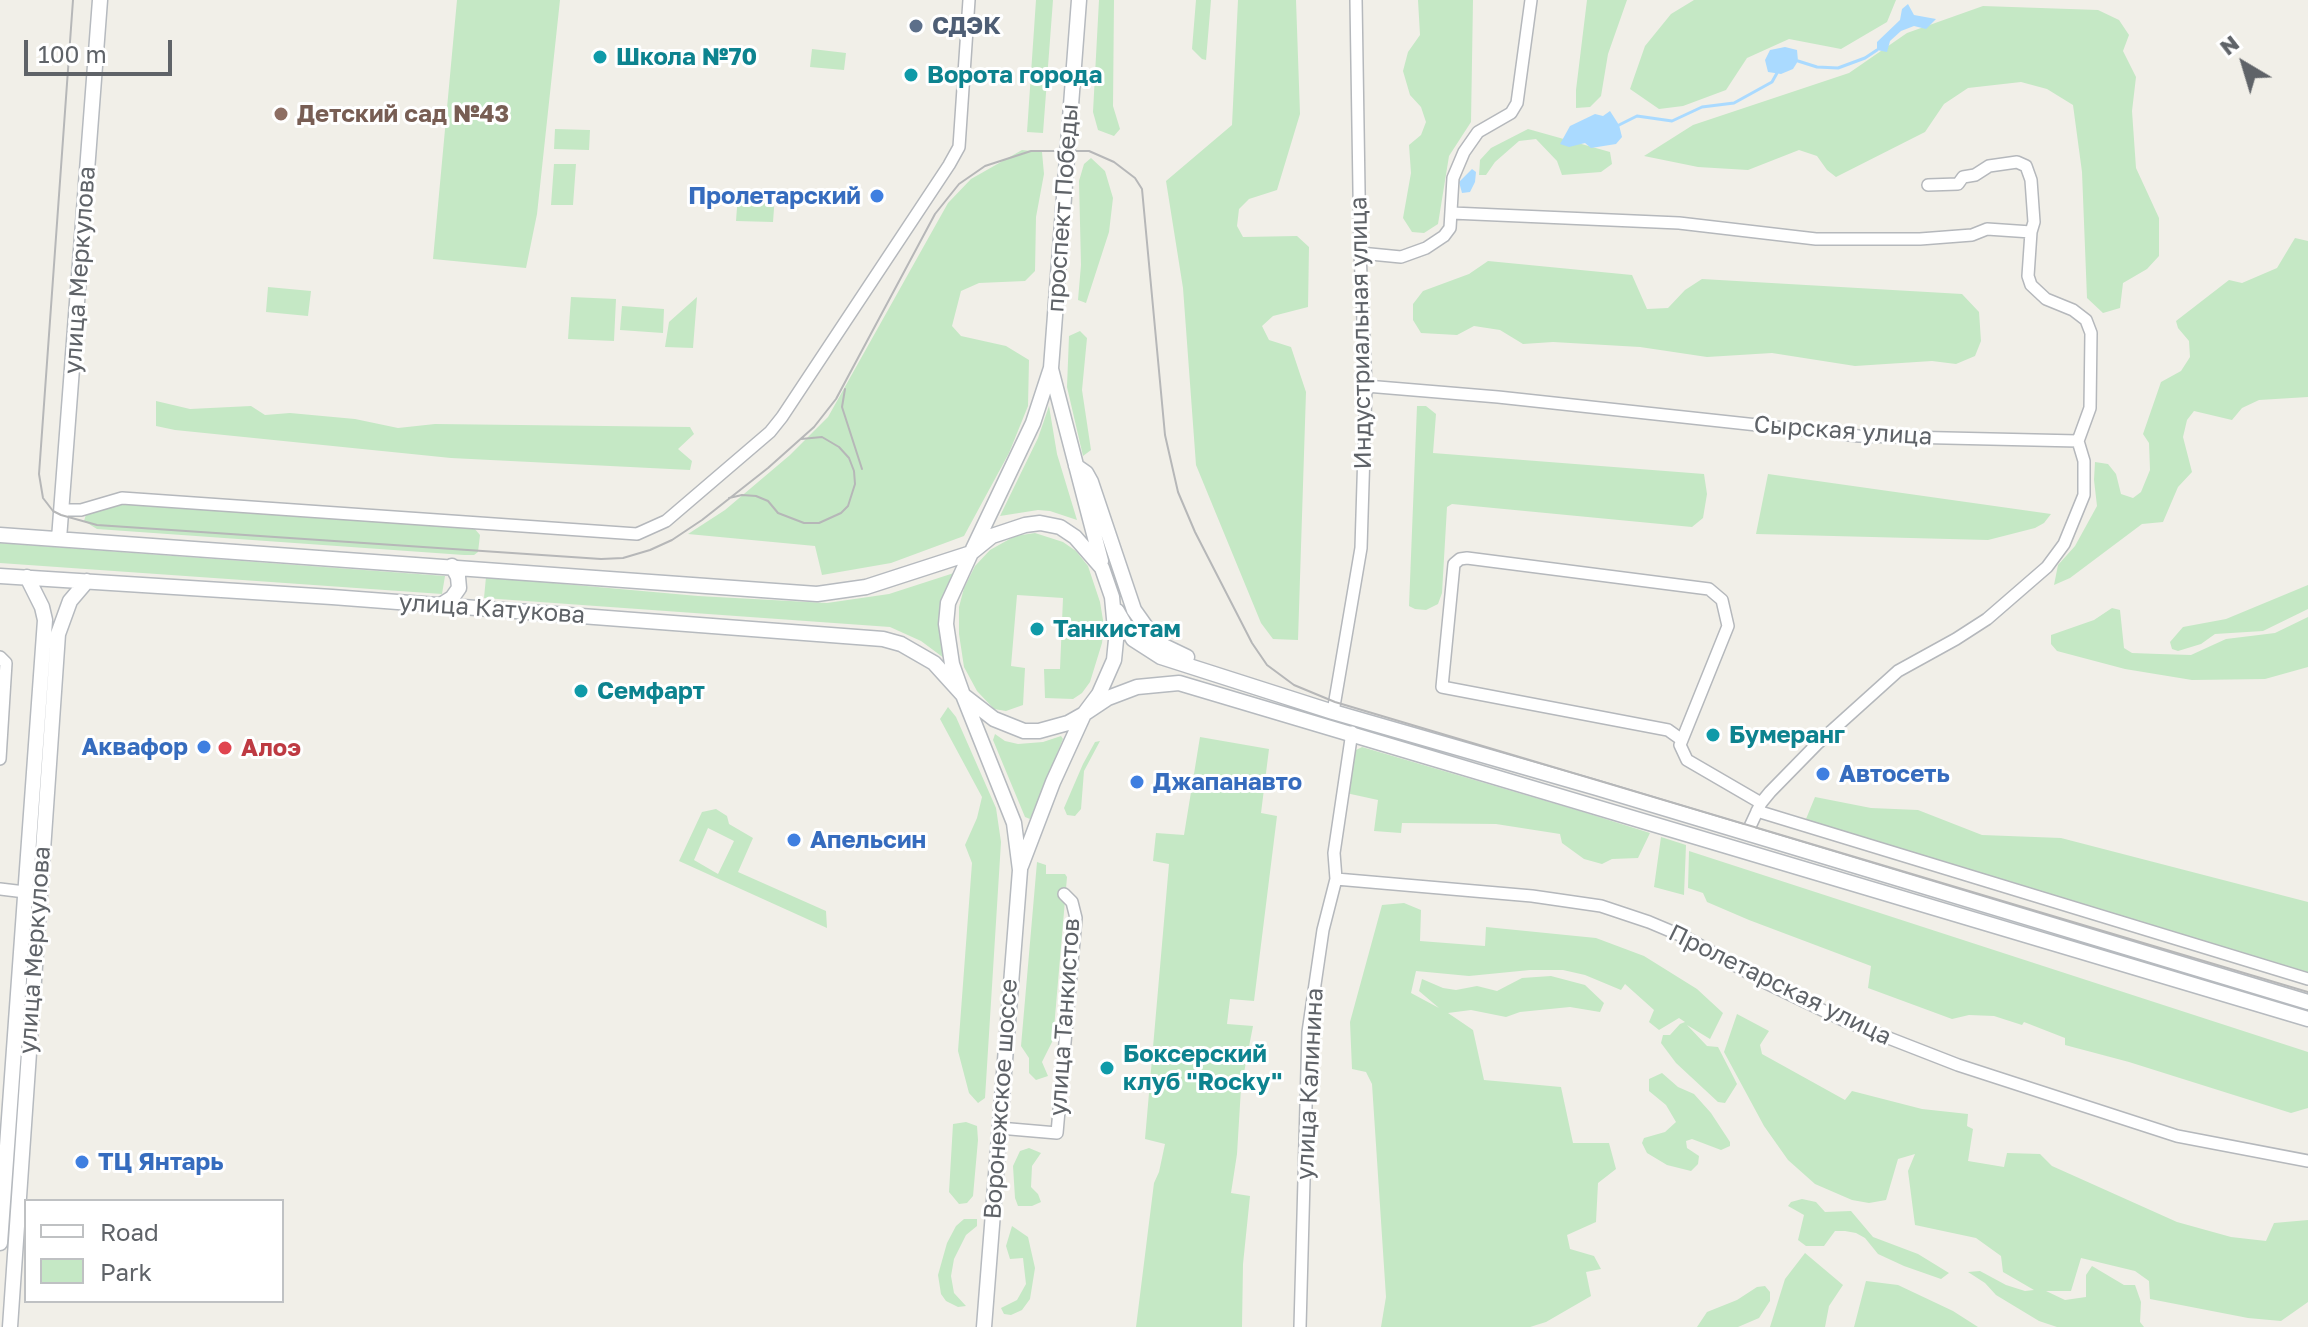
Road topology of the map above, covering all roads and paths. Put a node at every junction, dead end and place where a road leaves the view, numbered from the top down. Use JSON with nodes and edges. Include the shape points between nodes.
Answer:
{"nodes":[{"id":1,"x":100,"y":0,"type":"edge"},
{"id":2,"x":969,"y":0,"type":"edge"},
{"id":3,"x":1079,"y":0,"type":"edge"},
{"id":4,"x":1356,"y":0,"type":"edge"},
{"id":5,"x":1531,"y":0,"type":"edge"},
{"id":6,"x":1928,"y":185,"type":"dead end"},
{"id":7,"x":1452,"y":213,"type":"junction"},
{"id":8,"x":2031,"y":232,"type":"junction"},
{"id":9,"x":1360,"y":253,"type":"junction"},
{"id":10,"x":1051,"y":368,"type":"junction"},
{"id":11,"x":1366,"y":386,"type":"junction"},
{"id":12,"x":2078,"y":441,"type":"junction"},
{"id":13,"x":1076,"y":466,"type":"junction"},
{"id":14,"x":61,"y":510,"type":"junction"},
{"id":15,"x":0,"y":535,"type":"edge"},
{"id":16,"x":59,"y":539,"type":"junction"},
{"id":17,"x":971,"y":553,"type":"junction"},
{"id":18,"x":452,"y":566,"type":"junction"},
{"id":19,"x":1102,"y":568,"type":"junction"},
{"id":20,"x":0,"y":576,"type":"edge"},
{"id":21,"x":27,"y":577,"type":"junction"},
{"id":22,"x":87,"y":581,"type":"junction"},
{"id":23,"x":1112,"y":597,"type":"junction"},
{"id":24,"x":441,"y":605,"type":"junction"},
{"id":25,"x":0,"y":657,"type":"edge"},
{"id":26,"x":1240,"y":681,"type":"junction"},
{"id":27,"x":963,"y":695,"type":"junction"},
{"id":28,"x":1333,"y":712,"type":"junction"},
{"id":29,"x":1084,"y":714,"type":"junction"},
{"id":30,"x":1352,"y":732,"type":"junction"},
{"id":31,"x":1682,"y":740,"type":"junction"},
{"id":32,"x":0,"y":759,"type":"edge"},
{"id":33,"x":1759,"y":807,"type":"junction"},
{"id":34,"x":1747,"y":833,"type":"junction"},
{"id":35,"x":1020,"y":870,"type":"junction"},
{"id":36,"x":1336,"y":879,"type":"junction"},
{"id":37,"x":0,"y":889,"type":"edge"},
{"id":38,"x":25,"y":892,"type":"junction"},
{"id":39,"x":1064,"y":894,"type":"dead end"},
{"id":40,"x":2308,"y":979,"type":"edge"},
{"id":41,"x":2308,"y":1002,"type":"edge"},
{"id":42,"x":2308,"y":1019,"type":"edge"},
{"id":43,"x":999,"y":1128,"type":"junction"},
{"id":44,"x":2308,"y":1161,"type":"edge"},
{"id":45,"x":1,"y":1226,"type":"edge"},
{"id":46,"x":0,"y":1243,"type":"edge"},
{"id":47,"x":10,"y":1327,"type":"edge"},
{"id":48,"x":984,"y":1327,"type":"edge"},
{"id":49,"x":1300,"y":1327,"type":"edge"}],
"edges":[{"from":1,"to":14,"type":"main road","name":"улица Меркулова"},
{"from":2,"to":14,"type":"street","via":[[959,147],[949,165],[782,417],[666,521],[637,534],[122,498]]},
{"from":3,"to":10,"type":"main road","name":"проспект Победы"},
{"from":4,"to":9,"type":"street","name":"Индустриальная улица"},
{"from":5,"to":7,"type":"street","via":[[1517,103],[1511,113],[1478,132],[1464,152],[1453,178]]},
{"from":6,"to":8,"type":"street","via":[[1958,184],[1989,166],[2026,166]]},
{"from":7,"to":8,"type":"street","via":[[1679,223],[1816,239],[1920,239],[1987,229]]},
{"from":7,"to":9,"type":"street","via":[[1450,228],[1426,248],[1401,257]]},
{"from":8,"to":12,"type":"street","via":[[2031,285],[2086,320],[2091,333],[2090,408]]},
{"from":9,"to":11,"type":"street","name":"Индустриальная улица"},
{"from":10,"to":13,"type":"main road"},
{"from":10,"to":17,"type":"main road","via":[[1033,423]]},
{"from":11,"to":12,"type":"street","name":"Сырская улица","via":[[1859,436]]},
{"from":11,"to":28,"type":"street","name":"Индустриальная улица","via":[[1361,548]]},
{"from":12,"to":33,"type":"street","via":[[2084,495],[2064,544],[2047,567],[1977,626],[1898,671],[1817,744]]},
{"from":13,"to":19,"type":"main road"},
{"from":13,"to":26,"type":"main road","via":[[1091,482],[1134,610],[1151,634],[1181,655],[1233,672]]},
{"from":14,"to":16,"type":"main road","name":"улица Меркулова"},
{"from":15,"to":16,"type":"main road","name":"улица Катукова"},
{"from":16,"to":18,"type":"main road","name":"улица Катукова"},
{"from":17,"to":18,"type":"main road","name":"улица Катукова","via":[[866,587],[817,594]]},
{"from":17,"to":19,"type":"main road","via":[[992,536],[1040,523],[1075,537]]},
{"from":17,"to":27,"type":"main road","via":[[948,603],[946,624]]},
{"from":18,"to":24,"type":"main road","via":[[459,588]]},
{"from":19,"to":23,"type":"main road"},
{"from":20,"to":21,"type":"main road","name":"улица Катукова"},
{"from":21,"to":22,"type":"main road","name":"улица Катукова"},
{"from":21,"to":38,"type":"main road","name":"улица Меркулова","via":[[45,620]]},
{"from":22,"to":24,"type":"main road","name":"улица Катукова"},
{"from":22,"to":47,"type":"main road","name":"улица Меркулова","via":[[70,601],[58,634]]},
{"from":23,"to":26,"type":"main road","via":[[1126,629],[1142,647]]},
{"from":23,"to":29,"type":"main road","via":[[1114,660]]},
{"from":24,"to":27,"type":"main road","name":"улица Катукова","via":[[883,639],[934,663]]},
{"from":25,"to":32,"type":"street","via":[[6,663]]},
{"from":26,"to":28,"type":"main road"},
{"from":27,"to":29,"type":"main road","via":[[994,719],[1024,731],[1054,728]]},
{"from":27,"to":35,"type":"main road","via":[[1014,823]]},
{"from":28,"to":34,"type":"main road"},
{"from":29,"to":30,"type":"main road","via":[[1137,687],[1179,683]]},
{"from":29,"to":35,"type":"main road"},
{"from":30,"to":36,"type":"street","name":"улица Калинина","via":[[1334,853]]},
{"from":30,"to":42,"type":"main road"},
{"from":31,"to":31,"type":"street","via":[[1668,730],[1442,687],[1454,564],[1467,558],[1709,589],[1722,600],[1728,626]]},
{"from":31,"to":33,"type":"street","via":[[1687,760]]},
{"from":33,"to":34,"type":"street"},
{"from":33,"to":40,"type":"street"},
{"from":34,"to":41,"type":"main road"},
{"from":35,"to":43,"type":"main road","name":"Воронежское шоссе"},
{"from":36,"to":44,"type":"street","name":"Пролетарская улица","via":[[1601,906],[1687,938],[1845,1021],[1958,1065],[2177,1136]]},
{"from":36,"to":49,"type":"street","name":"улица Калинина","via":[[1308,1032]]},
{"from":37,"to":38,"type":"street"},
{"from":38,"to":45,"type":"main road","name":"улица Меркулова"},
{"from":39,"to":43,"type":"street","name":"улица Танкистов","via":[[1076,918],[1057,1133]]},
{"from":43,"to":48,"type":"main road","name":"Воронежское шоссе"},
{"from":45,"to":46,"type":"main road","name":"улица Меркулова"}]}
